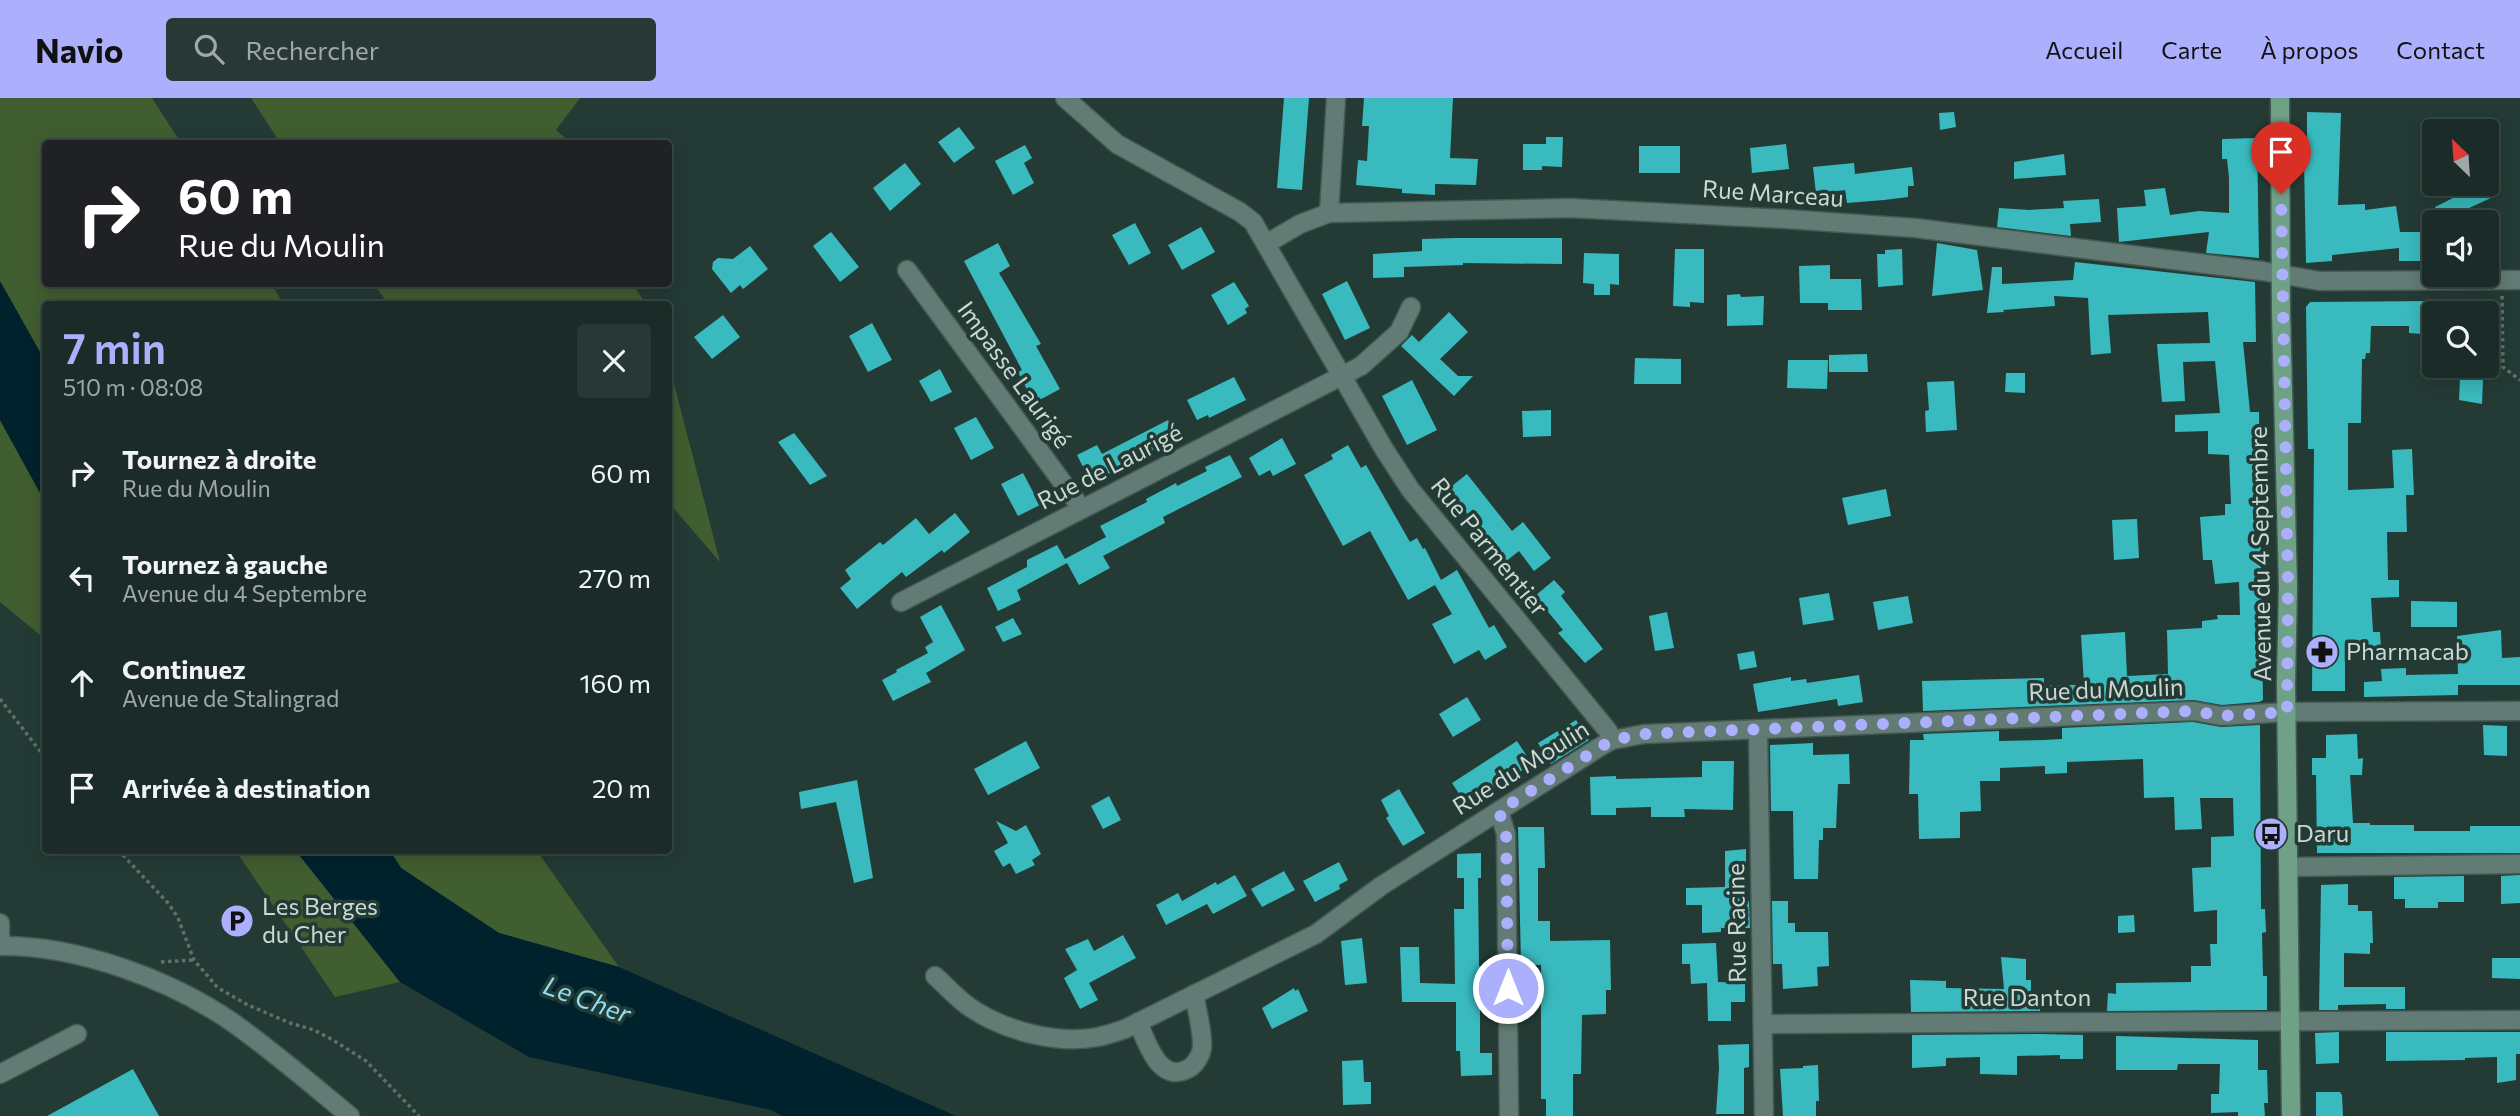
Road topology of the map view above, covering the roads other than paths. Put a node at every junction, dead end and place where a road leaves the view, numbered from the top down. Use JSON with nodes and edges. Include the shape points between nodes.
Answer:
{"nodes":[{"id":1,"x":1065,"y":98,"type":"edge"},
{"id":2,"x":1336,"y":98,"type":"edge"},
{"id":3,"x":2280,"y":98,"type":"edge"},
{"id":4,"x":1329,"y":213,"type":"junction"},
{"id":5,"x":1266,"y":244,"type":"junction"},
{"id":6,"x":907,"y":270,"type":"dead end"},
{"id":7,"x":2281,"y":274,"type":"junction"},
{"id":8,"x":2511,"y":280,"type":"edge"},
{"id":9,"x":1411,"y":307,"type":"dead end"},
{"id":10,"x":1342,"y":375,"type":"junction"},
{"id":11,"x":1082,"y":509,"type":"junction"},
{"id":12,"x":901,"y":603,"type":"dead end"},
{"id":13,"x":2520,"y":711,"type":"edge"},
{"id":14,"x":2287,"y":712,"type":"junction"},
{"id":15,"x":1758,"y":729,"type":"junction"},
{"id":16,"x":1612,"y":740,"type":"junction"},
{"id":17,"x":1499,"y":811,"type":"junction"},
{"id":18,"x":2520,"y":864,"type":"edge"},
{"id":19,"x":2289,"y":867,"type":"junction"},
{"id":20,"x":0,"y":923,"type":"edge"},
{"id":21,"x":0,"y":946,"type":"edge"},
{"id":22,"x":935,"y":976,"type":"dead end"},
{"id":23,"x":1195,"y":994,"type":"junction"},
{"id":24,"x":2520,"y":1020,"type":"edge"},
{"id":25,"x":2291,"y":1021,"type":"junction"},
{"id":26,"x":1138,"y":1022,"type":"junction"},
{"id":27,"x":1763,"y":1024,"type":"junction"},
{"id":28,"x":77,"y":1034,"type":"dead end"},
{"id":29,"x":0,"y":1074,"type":"edge"},
{"id":30,"x":350,"y":1116,"type":"edge"},
{"id":31,"x":1509,"y":1116,"type":"edge"},
{"id":32,"x":1764,"y":1116,"type":"edge"},
{"id":33,"x":2291,"y":1116,"type":"edge"}],
"edges":[{"from":1,"to":5,"type":"street","name":"Rue Parmentier","via":[[1117,144],[1240,212],[1253,222]]},
{"from":2,"to":4,"type":"street"},
{"from":3,"to":7,"type":"main road","name":"Avenue du 4 Septembre"},
{"from":4,"to":5,"type":"street","name":"Rue Marceau"},
{"from":4,"to":7,"type":"street","name":"Rue Marceau","via":[[1617,209],[1902,227]]},
{"from":5,"to":10,"type":"street","name":"Rue Parmentier"},
{"from":6,"to":11,"type":"street","name":"Impasse Laurigé"},
{"from":7,"to":8,"type":"street","name":"Rue Marceau","via":[[2319,281]]},
{"from":7,"to":14,"type":"main road","name":"Avenue du 4 Septembre"},
{"from":9,"to":10,"type":"street","via":[[1399,332],[1361,366]]},
{"from":10,"to":11,"type":"street","name":"Rue de Laurigé"},
{"from":10,"to":16,"type":"street","name":"Rue Parmentier","via":[[1410,489]]},
{"from":11,"to":12,"type":"street","name":"Rue de Laurigé"},
{"from":13,"to":14,"type":"street","name":"Rue du Moulin"},
{"from":14,"to":15,"type":"street","name":"Rue du Moulin","via":[[2221,716],[2194,711]]},
{"from":14,"to":19,"type":"main road","name":"Avenue du 4 Septembre"},
{"from":15,"to":16,"type":"street","name":"Rue du Moulin","via":[[1644,734]]},
{"from":15,"to":27,"type":"street","name":"Rue Racine"},
{"from":16,"to":17,"type":"street","name":"Rue du Moulin"},
{"from":17,"to":23,"type":"street","name":"Rue du Moulin","via":[[1381,886],[1316,934]]},
{"from":17,"to":31,"type":"street","via":[[1506,834]]},
{"from":18,"to":19,"type":"street"},
{"from":19,"to":25,"type":"main road","name":"Avenue du 4 Septembre"},
{"from":20,"to":21,"type":"street"},
{"from":21,"to":30,"type":"street","via":[[90,959],[179,993],[230,1021]]},
{"from":22,"to":26,"type":"street","name":"Rue du Moulin","via":[[967,1005],[995,1022],[1030,1033],[1097,1037]]},
{"from":23,"to":26,"type":"street","name":"Rue du Moulin"},
{"from":23,"to":26,"type":"street","via":[[1202,1051],[1194,1065],[1181,1072],[1165,1070],[1154,1059]]},
{"from":24,"to":25,"type":"street","name":"Rue Danton"},
{"from":25,"to":27,"type":"street","name":"Rue Danton"},
{"from":25,"to":33,"type":"main road","name":"Avenue du 4 Septembre"},
{"from":27,"to":32,"type":"street","name":"Rue Racine"},
{"from":28,"to":29,"type":"street"}]}
